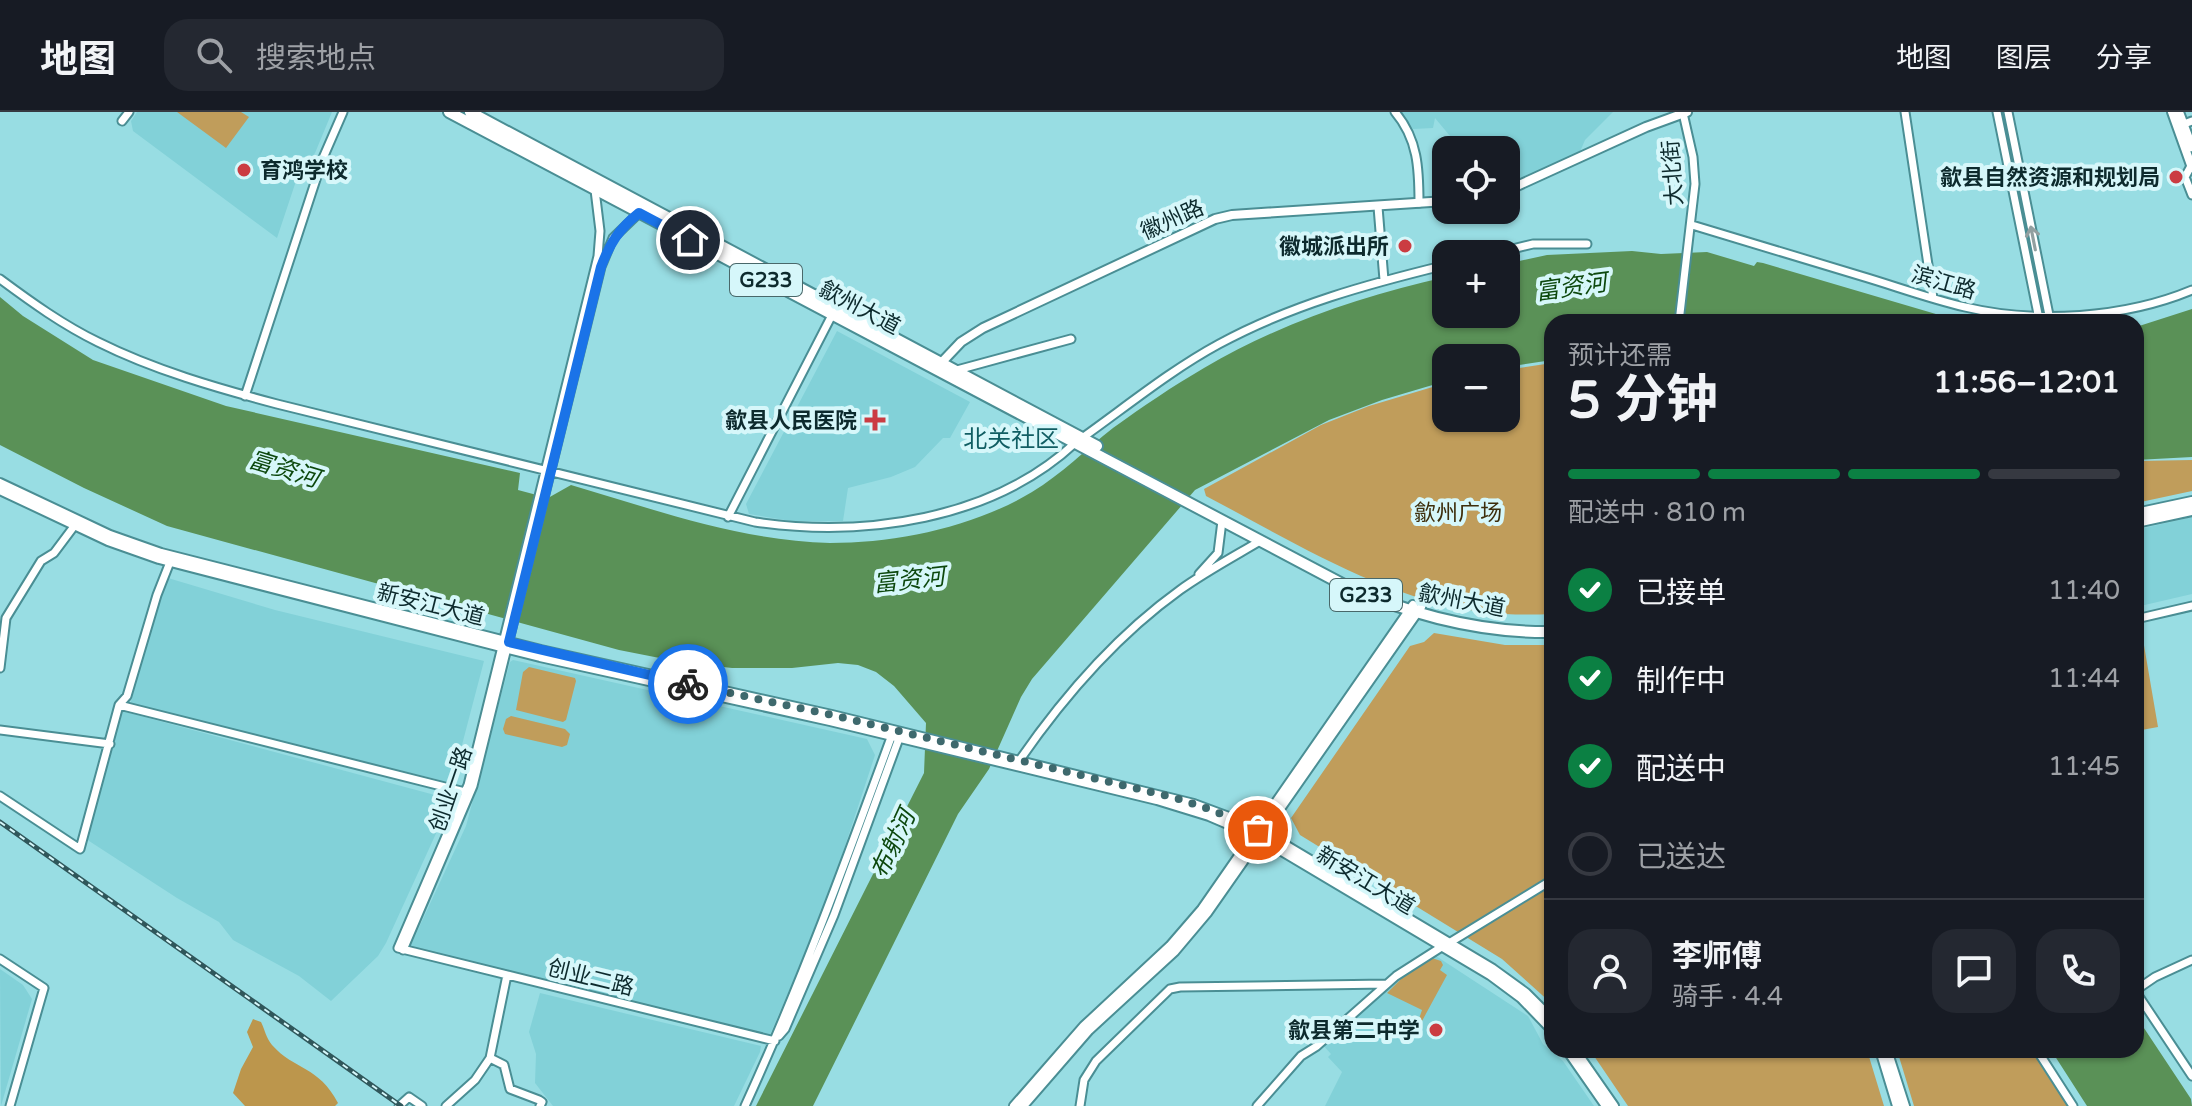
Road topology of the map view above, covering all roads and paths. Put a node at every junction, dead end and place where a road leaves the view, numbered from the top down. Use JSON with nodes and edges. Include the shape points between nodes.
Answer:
{"nodes":[{"id":1,"x":129,"y":112,"type":"edge"},
{"id":2,"x":343,"y":112,"type":"edge"},
{"id":3,"x":449,"y":112,"type":"edge"},
{"id":4,"x":470,"y":112,"type":"edge"},
{"id":5,"x":1395,"y":112,"type":"edge"},
{"id":6,"x":1905,"y":112,"type":"edge"},
{"id":7,"x":1997,"y":112,"type":"edge"},
{"id":8,"x":2008,"y":112,"type":"edge"},
{"id":9,"x":2172,"y":112,"type":"edge"},
{"id":10,"x":2179,"y":112,"type":"edge"},
{"id":11,"x":1685,"y":113,"type":"edge"},
{"id":12,"x":122,"y":121,"type":"dead end"},
{"id":13,"x":2188,"y":122,"type":"edge"},
{"id":14,"x":2192,"y":147,"type":"edge"},
{"id":15,"x":2192,"y":167,"type":"edge"},
{"id":16,"x":1520,"y":185,"type":"edge"},
{"id":17,"x":595,"y":190,"type":"junction"},
{"id":18,"x":2192,"y":195,"type":"edge"},
{"id":19,"x":1432,"y":202,"type":"edge"},
{"id":20,"x":1419,"y":203,"type":"junction"},
{"id":21,"x":1378,"y":207,"type":"junction"},
{"id":22,"x":639,"y":213,"type":"junction"},
{"id":23,"x":1692,"y":227,"type":"junction"},
{"id":24,"x":1587,"y":244,"type":"dead end"},
{"id":25,"x":1520,"y":247,"type":"edge"},
{"id":26,"x":1432,"y":268,"type":"edge"},
{"id":27,"x":0,"y":279,"type":"edge"},
{"id":28,"x":1384,"y":280,"type":"junction"},
{"id":29,"x":2192,"y":290,"type":"edge"},
{"id":30,"x":1933,"y":298,"type":"junction"},
{"id":31,"x":1680,"y":314,"type":"edge"},
{"id":32,"x":2038,"y":314,"type":"joint"},
{"id":33,"x":2049,"y":314,"type":"edge"},
{"id":34,"x":2094,"y":314,"type":"edge"},
{"id":35,"x":832,"y":315,"type":"junction"},
{"id":36,"x":1071,"y":339,"type":"dead end"},
{"id":37,"x":942,"y":362,"type":"junction"},
{"id":38,"x":957,"y":370,"type":"junction"},
{"id":39,"x":245,"y":396,"type":"junction"},
{"id":40,"x":1082,"y":442,"type":"junction"},
{"id":41,"x":548,"y":470,"type":"junction"},
{"id":42,"x":0,"y":483,"type":"edge"},
{"id":43,"x":0,"y":490,"type":"edge"},
{"id":44,"x":2192,"y":502,"type":"edge"},
{"id":45,"x":1198,"y":504,"type":"junction"},
{"id":46,"x":2192,"y":510,"type":"edge"},
{"id":47,"x":2144,"y":512,"type":"edge"},
{"id":48,"x":728,"y":517,"type":"junction"},
{"id":49,"x":2144,"y":520,"type":"edge"},
{"id":50,"x":1222,"y":521,"type":"junction"},
{"id":51,"x":75,"y":525,"type":"junction"},
{"id":52,"x":1260,"y":541,"type":"junction"},
{"id":53,"x":170,"y":562,"type":"junction"},
{"id":54,"x":1182,"y":589,"type":"junction"},
{"id":55,"x":2192,"y":606,"type":"edge"},
{"id":56,"x":1415,"y":609,"type":"junction"},
{"id":57,"x":2144,"y":617,"type":"edge"},
{"id":58,"x":1544,"y":625,"type":"edge"},
{"id":59,"x":1544,"y":632,"type":"edge"},
{"id":60,"x":506,"y":641,"type":"junction"},
{"id":61,"x":0,"y":668,"type":"edge"},
{"id":62,"x":119,"y":705,"type":"junction"},
{"id":63,"x":0,"y":730,"type":"edge"},
{"id":64,"x":896,"y":734,"type":"junction"},
{"id":65,"x":110,"y":744,"type":"junction"},
{"id":66,"x":1003,"y":760,"type":"junction"},
{"id":67,"x":1019,"y":761,"type":"junction"},
{"id":68,"x":465,"y":792,"type":"junction"},
{"id":69,"x":0,"y":796,"type":"edge"},
{"id":70,"x":1259,"y":834,"type":"junction"},
{"id":71,"x":1544,"y":885,"type":"edge"},
{"id":72,"x":1446,"y":944,"type":"junction"},
{"id":73,"x":401,"y":949,"type":"junction"},
{"id":74,"x":0,"y":959,"type":"edge"},
{"id":75,"x":2192,"y":960,"type":"edge"},
{"id":76,"x":507,"y":975,"type":"junction"},
{"id":77,"x":1386,"y":984,"type":"junction"},
{"id":78,"x":2144,"y":985,"type":"edge"},
{"id":79,"x":2144,"y":1003,"type":"edge"},
{"id":80,"x":1544,"y":1012,"type":"edge"},
{"id":81,"x":1544,"y":1022,"type":"edge"},
{"id":82,"x":775,"y":1041,"type":"junction"},
{"id":83,"x":490,"y":1058,"type":"junction"},
{"id":84,"x":1573,"y":1058,"type":"edge"},
{"id":85,"x":1581,"y":1058,"type":"edge"},
{"id":86,"x":1882,"y":1058,"type":"edge"},
{"id":87,"x":1890,"y":1058,"type":"edge"},
{"id":88,"x":2042,"y":1058,"type":"edge"},
{"id":89,"x":2192,"y":1076,"type":"edge"},
{"id":90,"x":10,"y":1106,"type":"edge"},
{"id":91,"x":399,"y":1106,"type":"edge"},
{"id":92,"x":422,"y":1106,"type":"edge"},
{"id":93,"x":446,"y":1106,"type":"edge"},
{"id":94,"x":540,"y":1106,"type":"edge"},
{"id":95,"x":745,"y":1106,"type":"edge"},
{"id":96,"x":1014,"y":1106,"type":"edge"},
{"id":97,"x":1023,"y":1106,"type":"edge"},
{"id":98,"x":1080,"y":1106,"type":"edge"},
{"id":99,"x":1257,"y":1106,"type":"edge"},
{"id":100,"x":1606,"y":1106,"type":"edge"},
{"id":101,"x":1614,"y":1106,"type":"edge"},
{"id":102,"x":1897,"y":1106,"type":"edge"},
{"id":103,"x":1905,"y":1106,"type":"edge"},
{"id":104,"x":2073,"y":1106,"type":"edge"}],
"edges":[{"from":1,"to":12,"type":"street"},
{"from":2,"to":39,"type":"street"},
{"from":3,"to":17,"type":"highway","name":"歙州大道","number":"G233"},
{"from":4,"to":37,"type":"highway","name":"歙州大道","number":"G233"},
{"from":5,"to":20,"type":"street","via":[[1414,143]]},
{"from":6,"to":30,"type":"street"},
{"from":7,"to":32,"type":"street"},
{"from":33,"to":8,"type":"street","one_way":true},
{"from":9,"to":15,"type":"main road"},
{"from":10,"to":13,"type":"main road"},
{"from":11,"to":16,"type":"main road"},
{"from":11,"to":23,"type":"street","name":"大北街","via":[[1695,173]]},
{"from":13,"to":14,"type":"main road"},
{"from":15,"to":18,"type":"street","via":[[2185,177]]},
{"from":17,"to":22,"type":"highway","name":"歙州大道","number":"G233"},
{"from":17,"to":41,"type":"street","via":[[598,256]]},
{"from":19,"to":20,"type":"main road","name":"徽州路"},
{"from":20,"to":21,"type":"main road","name":"徽州路"},
{"from":21,"to":28,"type":"street"},
{"from":21,"to":37,"type":"main road","name":"徽州路","via":[[1207,221],[983,328]]},
{"from":22,"to":35,"type":"highway","name":"歙州大道","number":"G233"},
{"from":22,"to":41,"type":"street","via":[[613,238],[601,267]]},
{"from":23,"to":30,"type":"street","name":"滨江路"},
{"from":23,"to":31,"type":"street","name":"大北街"},
{"from":24,"to":25,"type":"street"},
{"from":26,"to":28,"type":"street"},
{"from":27,"to":39,"type":"street","via":[[100,343]]},
{"from":28,"to":40,"type":"street","via":[[1298,308],[1221,343],[1176,370]]},
{"from":29,"to":34,"type":"street","name":"滨江路"},
{"from":30,"to":32,"type":"street","name":"滨江路","via":[[1981,311]]},
{"from":35,"to":40,"type":"highway","name":"歙州大道","number":"G233"},
{"from":35,"to":48,"type":"street"},
{"from":36,"to":38,"type":"street"},
{"from":37,"to":38,"type":"highway","name":"歙州大道","number":"G233"},
{"from":38,"to":40,"type":"highway","name":"歙州大道","number":"G233"},
{"from":39,"to":41,"type":"street"},
{"from":40,"to":45,"type":"highway","number":"G233"},
{"from":40,"to":48,"type":"street","via":[[1026,479],[921,518],[828,528]]},
{"from":41,"to":48,"type":"street"},
{"from":41,"to":60,"type":"street"},
{"from":42,"to":60,"type":"main road","name":"新安江大道","via":[[149,550]]},
{"from":43,"to":51,"type":"main road","name":"新安江大道"},
{"from":44,"to":47,"type":"highway"},
{"from":45,"to":50,"type":"highway","name":"歙州大道","number":"G233"},
{"from":45,"to":56,"type":"highway","name":"歙州大道","number":"G233"},
{"from":46,"to":49,"type":"highway"},
{"from":50,"to":52,"type":"highway","name":"歙州大道","number":"G233"},
{"from":50,"to":54,"type":"street","via":[[1216,557]]},
{"from":51,"to":53,"type":"main road","name":"新安江大道"},
{"from":51,"to":61,"type":"street","via":[[41,561],[6,618]]},
{"from":52,"to":54,"type":"street"},
{"from":52,"to":56,"type":"highway","name":"歙州大道","number":"G233","via":[[1344,585]]},
{"from":53,"to":60,"type":"main road","name":"新安江大道"},
{"from":53,"to":62,"type":"street","via":[[127,696]]},
{"from":54,"to":67,"type":"street","via":[[1100,660]]},
{"from":55,"to":57,"type":"street"},
{"from":56,"to":58,"type":"highway","name":"歙州大道","number":"G233","via":[[1487,622]]},
{"from":56,"to":59,"type":"highway","name":"歙州大道","number":"G233","via":[[1486,628]]},
{"from":56,"to":70,"type":"main road"},
{"from":60,"to":64,"type":"main road","name":"新安江大道"},
{"from":60,"to":68,"type":"street","name":"创业一路"},
{"from":60,"to":73,"type":"street","name":"创业一路","via":[[470,796]]},
{"from":62,"to":65,"type":"street"},
{"from":62,"to":68,"type":"street"},
{"from":63,"to":65,"type":"street"},
{"from":64,"to":66,"type":"main road","name":"新安江大道"},
{"from":64,"to":82,"type":"street"},
{"from":65,"to":69,"type":"street","via":[[80,849]]},
{"from":66,"to":67,"type":"main road","name":"新安江大道"},
{"from":66,"to":70,"type":"main road","name":"新安江大道","via":[[1175,805]]},
{"from":67,"to":70,"type":"main road","name":"新安江大道","via":[[1176,798]]},
{"from":68,"to":73,"type":"street","name":"创业一路"},
{"from":70,"to":72,"type":"main road","name":"新安江大道"},
{"from":70,"to":96,"type":"main road","via":[[1179,936],[1084,1026]]},
{"from":70,"to":97,"type":"main road","via":[[1184,940],[1089,1030]]},
{"from":71,"to":72,"type":"street"},
{"from":72,"to":77,"type":"street"},
{"from":72,"to":80,"type":"main road","name":"新安江大道","via":[[1504,976]]},
{"from":72,"to":81,"type":"main road","name":"新安江大道","via":[[1511,990]]},
{"from":73,"to":76,"type":"street","name":"创业二路"},
{"from":74,"to":90,"type":"street","via":[[44,988]]},
{"from":75,"to":78,"type":"street"},
{"from":76,"to":82,"type":"street","name":"创业二路"},
{"from":76,"to":83,"type":"street"},
{"from":77,"to":98,"type":"street","via":[[1170,989],[1096,1061],[1084,1080]]},
{"from":77,"to":99,"type":"street","via":[[1301,1056]]},
{"from":79,"to":89,"type":"street"},
{"from":82,"to":95,"type":"street"},
{"from":83,"to":93,"type":"street"},
{"from":83,"to":94,"type":"street","via":[[504,1065],[510,1089],[539,1100]]},
{"from":84,"to":100,"type":"main road"},
{"from":85,"to":101,"type":"main road"},
{"from":86,"to":102,"type":"main road"},
{"from":87,"to":103,"type":"main road"},
{"from":88,"to":104,"type":"street"},
{"from":91,"to":92,"type":"street","via":[[409,1097]]}]}
